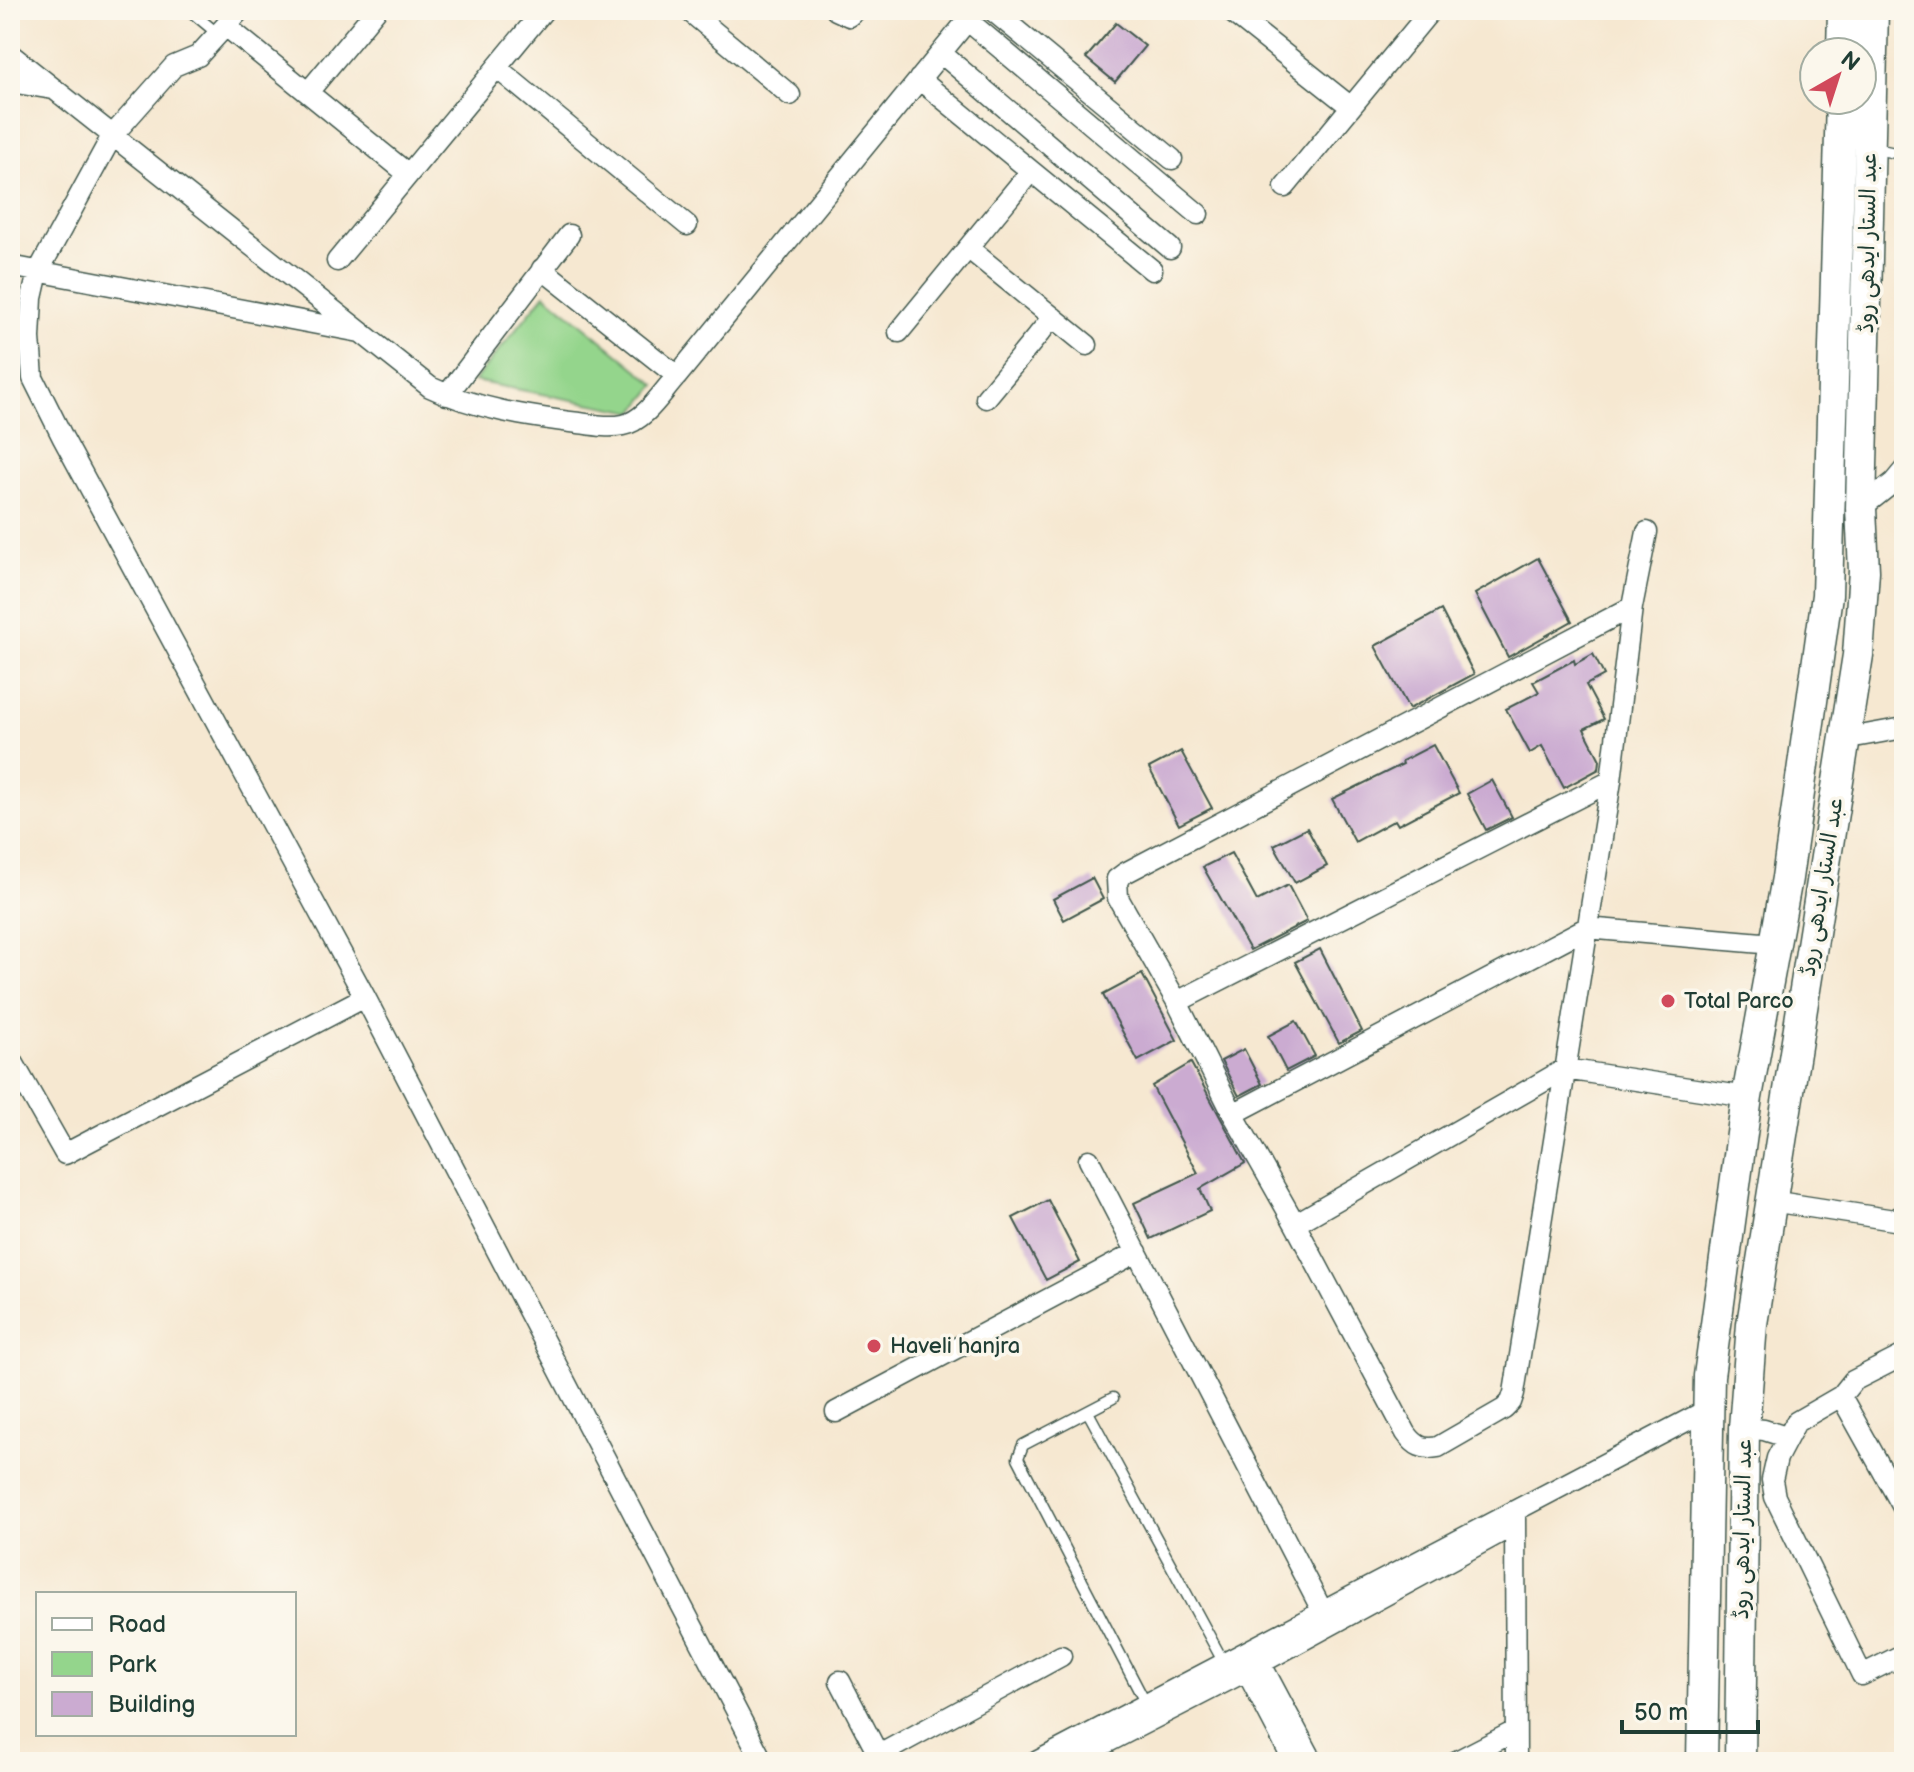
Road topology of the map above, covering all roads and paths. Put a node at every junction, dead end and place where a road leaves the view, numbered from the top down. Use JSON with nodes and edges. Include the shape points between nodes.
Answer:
{"nodes":[{"id":1,"x":189,"y":10,"type":"edge"},
{"id":2,"x":240,"y":10,"type":"edge"},
{"id":3,"x":376,"y":10,"type":"edge"},
{"id":4,"x":544,"y":10,"type":"edge"},
{"id":5,"x":688,"y":10,"type":"edge"},
{"id":6,"x":836,"y":10,"type":"edge"},
{"id":7,"x":856,"y":10,"type":"edge"},
{"id":8,"x":992,"y":10,"type":"edge"},
{"id":9,"x":1229,"y":10,"type":"edge"},
{"id":10,"x":1431,"y":10,"type":"edge"},
{"id":11,"x":1843,"y":10,"type":"edge"},
{"id":12,"x":1873,"y":10,"type":"edge"},
{"id":13,"x":972,"y":15,"type":"edge"},
{"id":14,"x":223,"y":31,"type":"junction"},
{"id":15,"x":1842,"y":36,"type":"edge"},
{"id":16,"x":941,"y":53,"type":"junction"},
{"id":17,"x":10,"y":54,"type":"edge"},
{"id":18,"x":497,"y":68,"type":"junction"},
{"id":19,"x":919,"y":79,"type":"junction"},
{"id":20,"x":10,"y":82,"type":"edge"},
{"id":21,"x":53,"y":89,"type":"junction"},
{"id":22,"x":309,"y":91,"type":"junction"},
{"id":23,"x":790,"y":95,"type":"dead end"},
{"id":24,"x":1351,"y":107,"type":"junction"},
{"id":25,"x":1841,"y":116,"type":"edge"},
{"id":26,"x":112,"y":136,"type":"junction"},
{"id":27,"x":1871,"y":147,"type":"junction"},
{"id":28,"x":1904,"y":155,"type":"edge"},
{"id":29,"x":1172,"y":159,"type":"dead end"},
{"id":30,"x":1031,"y":171,"type":"junction"},
{"id":31,"x":408,"y":174,"type":"junction"},
{"id":32,"x":1285,"y":187,"type":"dead end"},
{"id":33,"x":1198,"y":214,"type":"dead end"},
{"id":34,"x":687,"y":225,"type":"dead end"},
{"id":35,"x":569,"y":235,"type":"dead end"},
{"id":36,"x":968,"y":248,"type":"junction"},
{"id":37,"x":1170,"y":248,"type":"dead end"},
{"id":38,"x":337,"y":261,"type":"dead end"},
{"id":39,"x":10,"y":266,"type":"edge"},
{"id":40,"x":542,"y":269,"type":"junction"},
{"id":41,"x":1152,"y":270,"type":"dead end"},
{"id":42,"x":38,"y":272,"type":"junction"},
{"id":43,"x":1053,"y":317,"type":"junction"},
{"id":44,"x":899,"y":332,"type":"dead end"},
{"id":45,"x":364,"y":333,"type":"junction"},
{"id":46,"x":1087,"y":345,"type":"dead end"},
{"id":47,"x":677,"y":376,"type":"junction"},
{"id":48,"x":447,"y":395,"type":"junction"},
{"id":49,"x":986,"y":398,"type":"dead end"},
{"id":50,"x":1904,"y":470,"type":"edge"},
{"id":51,"x":1830,"y":507,"type":"junction"},
{"id":52,"x":1861,"y":508,"type":"junction"},
{"id":53,"x":1647,"y":532,"type":"dead end"},
{"id":54,"x":1632,"y":607,"type":"junction"},
{"id":55,"x":1904,"y":728,"type":"edge"},
{"id":56,"x":1847,"y":733,"type":"junction"},
{"id":57,"x":1611,"y":781,"type":"junction"},
{"id":58,"x":1586,"y":928,"type":"junction"},
{"id":59,"x":1774,"y":944,"type":"junction"},
{"id":60,"x":365,"y":997,"type":"junction"},
{"id":61,"x":1177,"y":1002,"type":"junction"},
{"id":62,"x":10,"y":1057,"type":"edge"},
{"id":63,"x":1565,"y":1069,"type":"junction"},
{"id":64,"x":1747,"y":1097,"type":"junction"},
{"id":65,"x":1233,"y":1114,"type":"junction"},
{"id":66,"x":1089,"y":1160,"type":"dead end"},
{"id":67,"x":1771,"y":1201,"type":"junction"},
{"id":68,"x":1904,"y":1214,"type":"edge"},
{"id":69,"x":1295,"y":1224,"type":"junction"},
{"id":70,"x":1137,"y":1252,"type":"junction"},
{"id":71,"x":1904,"y":1355,"type":"edge"},
{"id":72,"x":1841,"y":1396,"type":"junction"},
{"id":73,"x":1113,"y":1398,"type":"dead end"},
{"id":74,"x":836,"y":1412,"type":"dead end"},
{"id":75,"x":1088,"y":1412,"type":"junction"},
{"id":76,"x":1707,"y":1418,"type":"junction"},
{"id":77,"x":1744,"y":1428,"type":"junction"},
{"id":78,"x":1786,"y":1437,"type":"junction"},
{"id":79,"x":1904,"y":1509,"type":"edge"},
{"id":80,"x":1515,"y":1516,"type":"junction"},
{"id":81,"x":1327,"y":1618,"type":"junction"},
{"id":82,"x":1904,"y":1654,"type":"edge"},
{"id":83,"x":1061,"y":1656,"type":"dead end"},
{"id":84,"x":1244,"y":1660,"type":"junction"},
{"id":85,"x":840,"y":1681,"type":"dead end"},
{"id":86,"x":1146,"y":1704,"type":"junction"},
{"id":87,"x":1515,"y":1731,"type":"junction"},
{"id":88,"x":880,"y":1759,"type":"edge"},
{"id":89,"x":1078,"y":1760,"type":"edge"},
{"id":90,"x":763,"y":1762,"type":"edge"},
{"id":91,"x":1036,"y":1762,"type":"edge"},
{"id":92,"x":1294,"y":1762,"type":"edge"},
{"id":93,"x":1313,"y":1762,"type":"edge"},
{"id":94,"x":1455,"y":1762,"type":"edge"},
{"id":95,"x":1516,"y":1762,"type":"edge"},
{"id":96,"x":1702,"y":1762,"type":"edge"},
{"id":97,"x":1740,"y":1762,"type":"edge"}],
"edges":[{"from":1,"to":14,"type":"lane"},
{"from":2,"to":14,"type":"street"},
{"from":3,"to":22,"type":"street"},
{"from":4,"to":18,"type":"street"},
{"from":5,"to":23,"type":"street"},
{"from":6,"to":7,"type":"street","via":[[849,16]]},
{"from":8,"to":29,"type":"street"},
{"from":9,"to":24,"type":"street"},
{"from":10,"to":24,"type":"street"},
{"from":11,"to":15,"type":"main road"},
{"from":12,"to":27,"type":"main road","name":"عبد الستار ایدھی روڈ"},
{"from":13,"to":16,"type":"street"},
{"from":13,"to":33,"type":"street"},
{"from":14,"to":22,"type":"street"},
{"from":14,"to":26,"type":"street","via":[[198,56],[174,66]]},
{"from":16,"to":19,"type":"street"},
{"from":16,"to":37,"type":"street"},
{"from":17,"to":21,"type":"street"},
{"from":18,"to":31,"type":"street"},
{"from":18,"to":34,"type":"street"},
{"from":19,"to":30,"type":"street"},
{"from":19,"to":47,"type":"street"},
{"from":20,"to":21,"type":"street"},
{"from":21,"to":26,"type":"street"},
{"from":22,"to":31,"type":"street"},
{"from":24,"to":32,"type":"street"},
{"from":25,"to":51,"type":"main road","name":"عبد الستار ایدھی روڈ"},
{"from":26,"to":42,"type":"street"},
{"from":26,"to":45,"type":"street"},
{"from":27,"to":28,"type":"lane"},
{"from":27,"to":52,"type":"main road","name":"عبد الستار ایدھی روڈ"},
{"from":30,"to":36,"type":"street"},
{"from":30,"to":41,"type":"street"},
{"from":31,"to":38,"type":"street"},
{"from":35,"to":40,"type":"street"},
{"from":36,"to":43,"type":"street"},
{"from":36,"to":44,"type":"street"},
{"from":39,"to":42,"type":"street"},
{"from":40,"to":47,"type":"street"},
{"from":40,"to":48,"type":"street"},
{"from":42,"to":45,"type":"street"},
{"from":42,"to":60,"type":"street","via":[[30,338],[33,378]]},
{"from":43,"to":46,"type":"street"},
{"from":43,"to":49,"type":"street"},
{"from":45,"to":48,"type":"street"},
{"from":47,"to":48,"type":"street","via":[[639,418],[624,425],[522,416]]},
{"from":50,"to":52,"type":"street"},
{"from":51,"to":52,"type":"main road"},
{"from":51,"to":59,"type":"main road","name":"عبد الستار ایدھی روڈ","via":[[1823,630]]},
{"from":52,"to":56,"type":"main road","name":"عبد الستار ایدھی روڈ","via":[[1864,571]]},
{"from":53,"to":54,"type":"street"},
{"from":54,"to":57,"type":"street"},
{"from":54,"to":61,"type":"street","via":[[1117,879],[1118,898]]},
{"from":55,"to":56,"type":"street","via":[[1860,736]]},
{"from":56,"to":67,"type":"main road","name":"عبد الستار ایدھی روڈ"},
{"from":57,"to":58,"type":"street"},
{"from":57,"to":61,"type":"street"},
{"from":58,"to":59,"type":"street"},
{"from":58,"to":63,"type":"street"},
{"from":58,"to":65,"type":"street"},
{"from":59,"to":64,"type":"main road","name":"عبد الستار ایدھی روڈ"},
{"from":60,"to":62,"type":"street","via":[[65,1154]]},
{"from":60,"to":90,"type":"street"},
{"from":61,"to":65,"type":"street"},
{"from":63,"to":64,"type":"street"},
{"from":63,"to":69,"type":"street"},
{"from":63,"to":69,"type":"street","via":[[1511,1402],[1438,1447],[1419,1447],[1406,1433]]},
{"from":64,"to":76,"type":"main road","name":"عبد الستار ایدھی روڈ"},
{"from":65,"to":69,"type":"street"},
{"from":66,"to":70,"type":"street"},
{"from":67,"to":68,"type":"street","via":[[1894,1220]]},
{"from":67,"to":77,"type":"main road","name":"عبد الستار ایدھی روڈ","via":[[1752,1324]]},
{"from":70,"to":74,"type":"street"},
{"from":70,"to":81,"type":"street"},
{"from":71,"to":72,"type":"street","via":[[1853,1381]]},
{"from":72,"to":78,"type":"street","via":[[1796,1422]]},
{"from":72,"to":79,"type":"street"},
{"from":73,"to":75,"type":"lane"},
{"from":75,"to":84,"type":"lane"},
{"from":75,"to":86,"type":"lane","via":[[1023,1445],[1018,1458]]},
{"from":76,"to":80,"type":"street"},
{"from":76,"to":96,"type":"main road","name":"عبد الستار ایدھی روڈ"},
{"from":77,"to":78,"type":"street"},
{"from":77,"to":97,"type":"main road","name":"عبد الستار ایدھی روڈ"},
{"from":78,"to":82,"type":"street","via":[[1772,1480],[1775,1497],[1862,1675]]},
{"from":80,"to":81,"type":"street"},
{"from":80,"to":87,"type":"street"},
{"from":81,"to":84,"type":"street"},
{"from":83,"to":88,"type":"street"},
{"from":84,"to":86,"type":"street"},
{"from":84,"to":89,"type":"street"},
{"from":84,"to":92,"type":"street"},
{"from":84,"to":93,"type":"street"},
{"from":85,"to":88,"type":"street"},
{"from":86,"to":91,"type":"street"},
{"from":87,"to":94,"type":"street"},
{"from":87,"to":95,"type":"street"}]}
